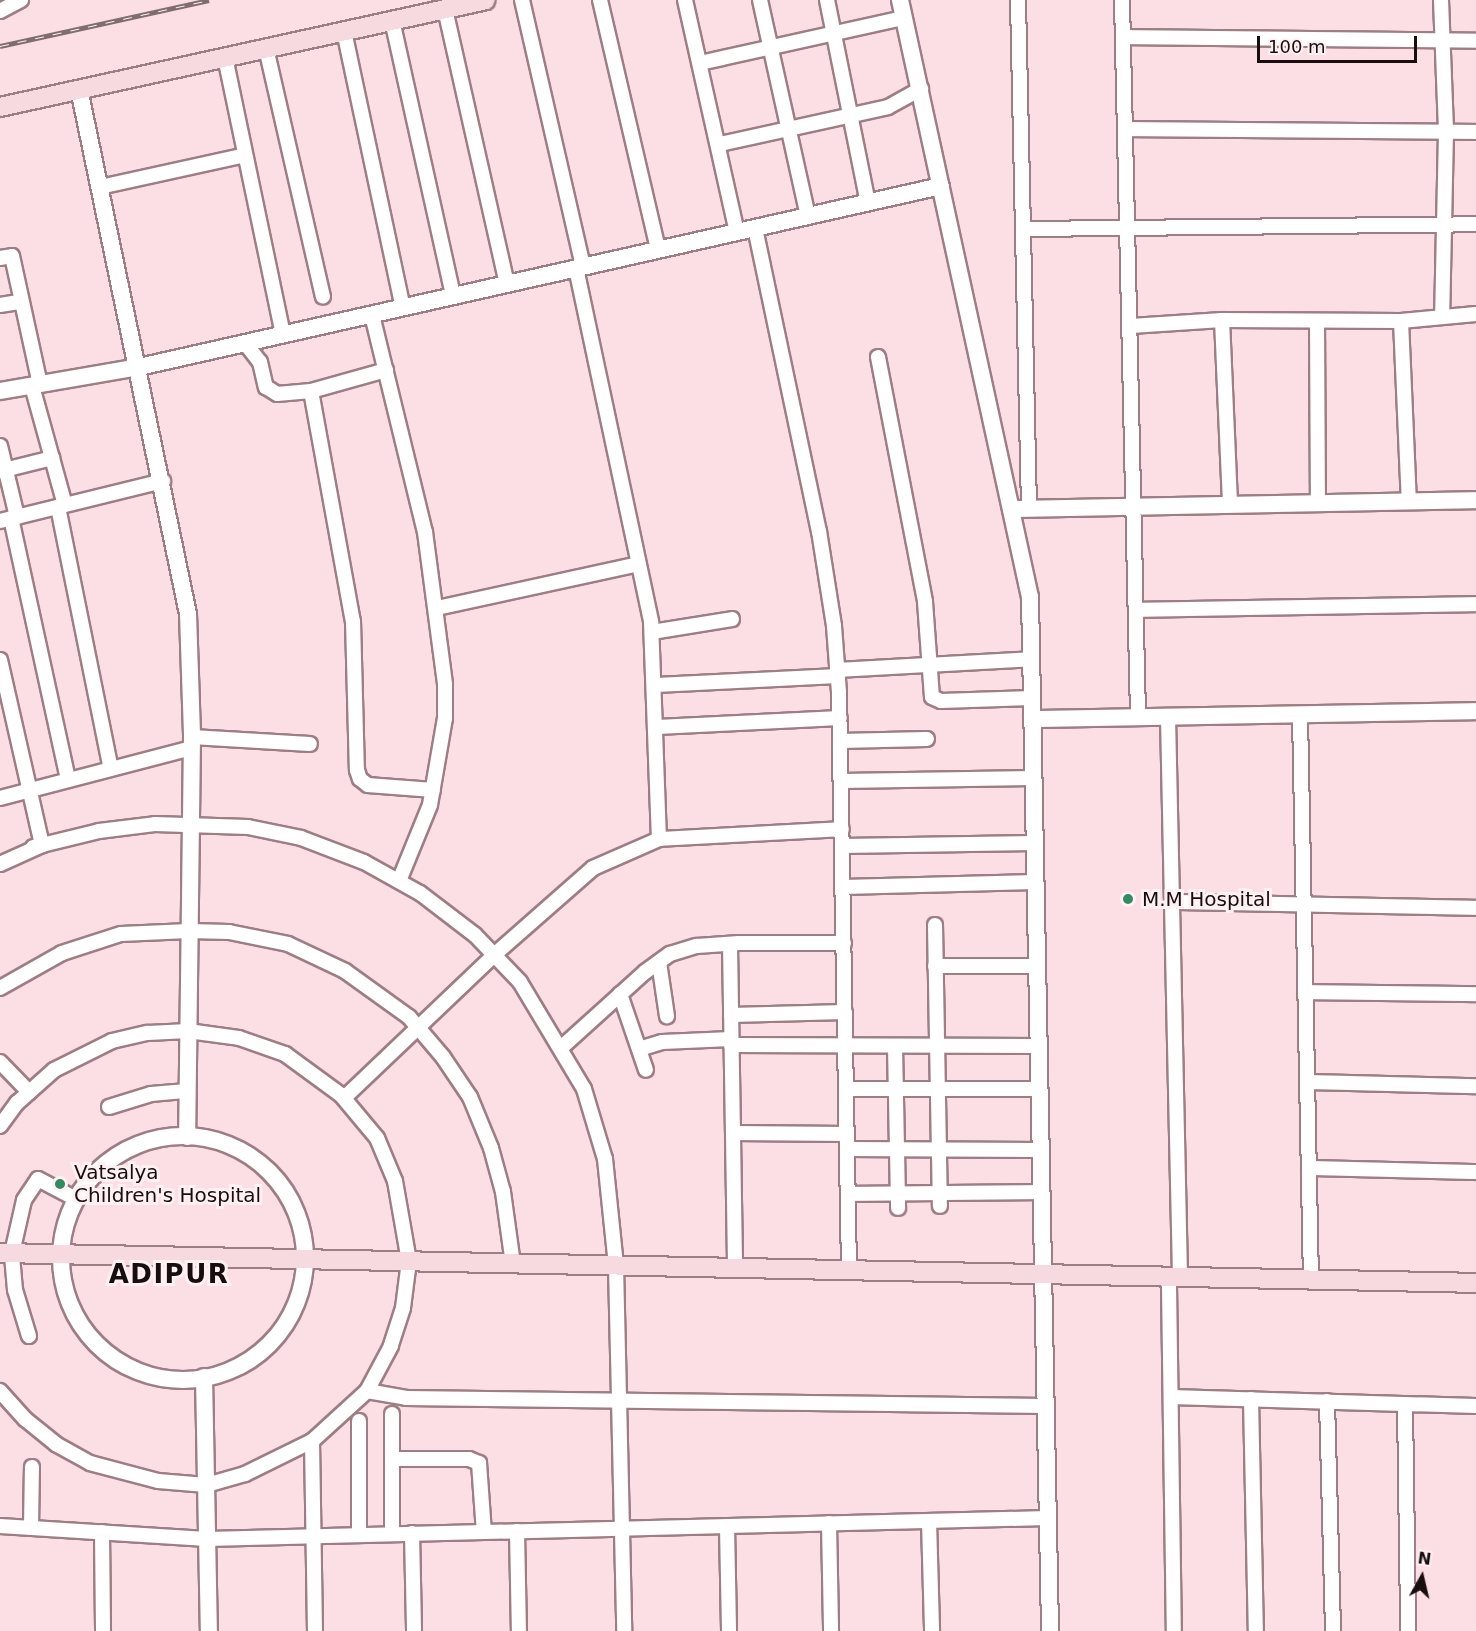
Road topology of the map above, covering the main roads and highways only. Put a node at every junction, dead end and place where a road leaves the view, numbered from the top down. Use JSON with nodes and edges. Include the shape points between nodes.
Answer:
{"nodes":[{"id":1,"x":485,"y":0,"type":"edge"},
{"id":2,"x":0,"y":107,"type":"edge"},
{"id":3,"x":6,"y":1257,"type":"edge"},
{"id":4,"x":408,"y":1265,"type":"junction"},
{"id":5,"x":616,"y":1270,"type":"junction"},
{"id":6,"x":1043,"y":1279,"type":"junction"},
{"id":7,"x":1174,"y":1281,"type":"junction"},
{"id":8,"x":1476,"y":1283,"type":"edge"},
{"id":9,"x":1476,"y":1291,"type":"edge"}],
"edges":[{"from":1,"to":2,"type":"main road"},
{"from":3,"to":4,"type":"main road"},
{"from":4,"to":5,"type":"main road"},
{"from":4,"to":5,"type":"main road","via":[[513,1264]]},
{"from":5,"to":6,"type":"main road"},
{"from":5,"to":6,"type":"main road","via":[[735,1268]]},
{"from":6,"to":7,"type":"main road"},
{"from":7,"to":8,"type":"main road"},
{"from":7,"to":9,"type":"main road"}]}
